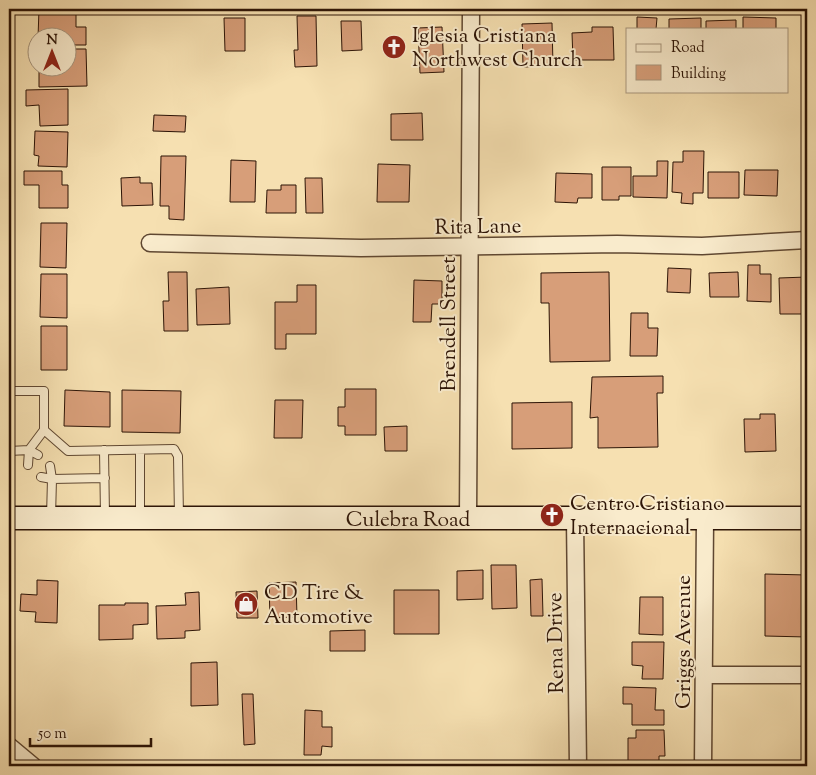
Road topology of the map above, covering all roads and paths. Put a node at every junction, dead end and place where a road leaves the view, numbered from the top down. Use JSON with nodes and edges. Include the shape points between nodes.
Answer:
{"nodes":[{"id":1,"x":471,"y":9,"type":"edge"},
{"id":2,"x":807,"y":240,"type":"edge"},
{"id":3,"x":150,"y":243,"type":"dead end"},
{"id":4,"x":470,"y":248,"type":"junction"},
{"id":5,"x":9,"y":391,"type":"edge"},
{"id":6,"x":44,"y":430,"type":"junction"},
{"id":7,"x":9,"y":450,"type":"edge"},
{"id":8,"x":29,"y":450,"type":"junction"},
{"id":9,"x":104,"y":450,"type":"junction"},
{"id":10,"x":140,"y":450,"type":"junction"},
{"id":11,"x":38,"y":455,"type":"dead end"},
{"id":12,"x":28,"y":465,"type":"dead end"},
{"id":13,"x":50,"y":466,"type":"dead end"},
{"id":14,"x":41,"y":476,"type":"dead end"},
{"id":15,"x":105,"y":478,"type":"junction"},
{"id":16,"x":52,"y":479,"type":"junction"},
{"id":17,"x":9,"y":518,"type":"edge"},
{"id":18,"x":105,"y":518,"type":"junction"},
{"id":19,"x":140,"y":518,"type":"junction"},
{"id":20,"x":179,"y":518,"type":"junction"},
{"id":21,"x":807,"y":518,"type":"edge"},
{"id":22,"x":51,"y":519,"type":"junction"},
{"id":23,"x":468,"y":519,"type":"junction"},
{"id":24,"x":575,"y":519,"type":"junction"},
{"id":25,"x":705,"y":519,"type":"junction"},
{"id":26,"x":704,"y":675,"type":"junction"},
{"id":27,"x":807,"y":675,"type":"edge"},
{"id":28,"x":9,"y":746,"type":"edge"},
{"id":29,"x":33,"y":766,"type":"edge"},
{"id":30,"x":578,"y":766,"type":"edge"},
{"id":31,"x":703,"y":766,"type":"edge"}],
"edges":[{"from":1,"to":4,"type":"street","name":"Brendell Street"},
{"from":2,"to":4,"type":"street","name":"Rita Lane","via":[[702,246],[617,244]]},
{"from":3,"to":4,"type":"street","name":"Rita Lane"},
{"from":4,"to":23,"type":"street","name":"Brendell Street"},
{"from":5,"to":6,"type":"lane","via":[[44,391]]},
{"from":6,"to":8,"type":"lane"},
{"from":6,"to":9,"type":"lane","via":[[68,451]]},
{"from":7,"to":8,"type":"lane"},
{"from":8,"to":11,"type":"lane"},
{"from":8,"to":12,"type":"lane"},
{"from":9,"to":10,"type":"lane"},
{"from":9,"to":15,"type":"lane"},
{"from":10,"to":19,"type":"lane"},
{"from":10,"to":20,"type":"lane","via":[[174,449],[178,456]]},
{"from":13,"to":16,"type":"lane"},
{"from":14,"to":16,"type":"lane"},
{"from":15,"to":16,"type":"lane"},
{"from":15,"to":18,"type":"lane"},
{"from":16,"to":22,"type":"lane"},
{"from":17,"to":22,"type":"main road","name":"Culebra Road"},
{"from":18,"to":19,"type":"main road","name":"Culebra Road"},
{"from":18,"to":22,"type":"main road","name":"Culebra Road"},
{"from":19,"to":20,"type":"main road","name":"Culebra Road"},
{"from":20,"to":23,"type":"main road","name":"Culebra Road"},
{"from":21,"to":25,"type":"main road","name":"Culebra Road"},
{"from":23,"to":24,"type":"main road","name":"Culebra Road"},
{"from":24,"to":25,"type":"main road","name":"Culebra Road"},
{"from":24,"to":30,"type":"street","name":"Rena Drive"},
{"from":25,"to":26,"type":"street","name":"Griggs Avenue"},
{"from":26,"to":27,"type":"street"},
{"from":26,"to":31,"type":"street","name":"Griggs Avenue"},
{"from":28,"to":29,"type":"street"}]}
